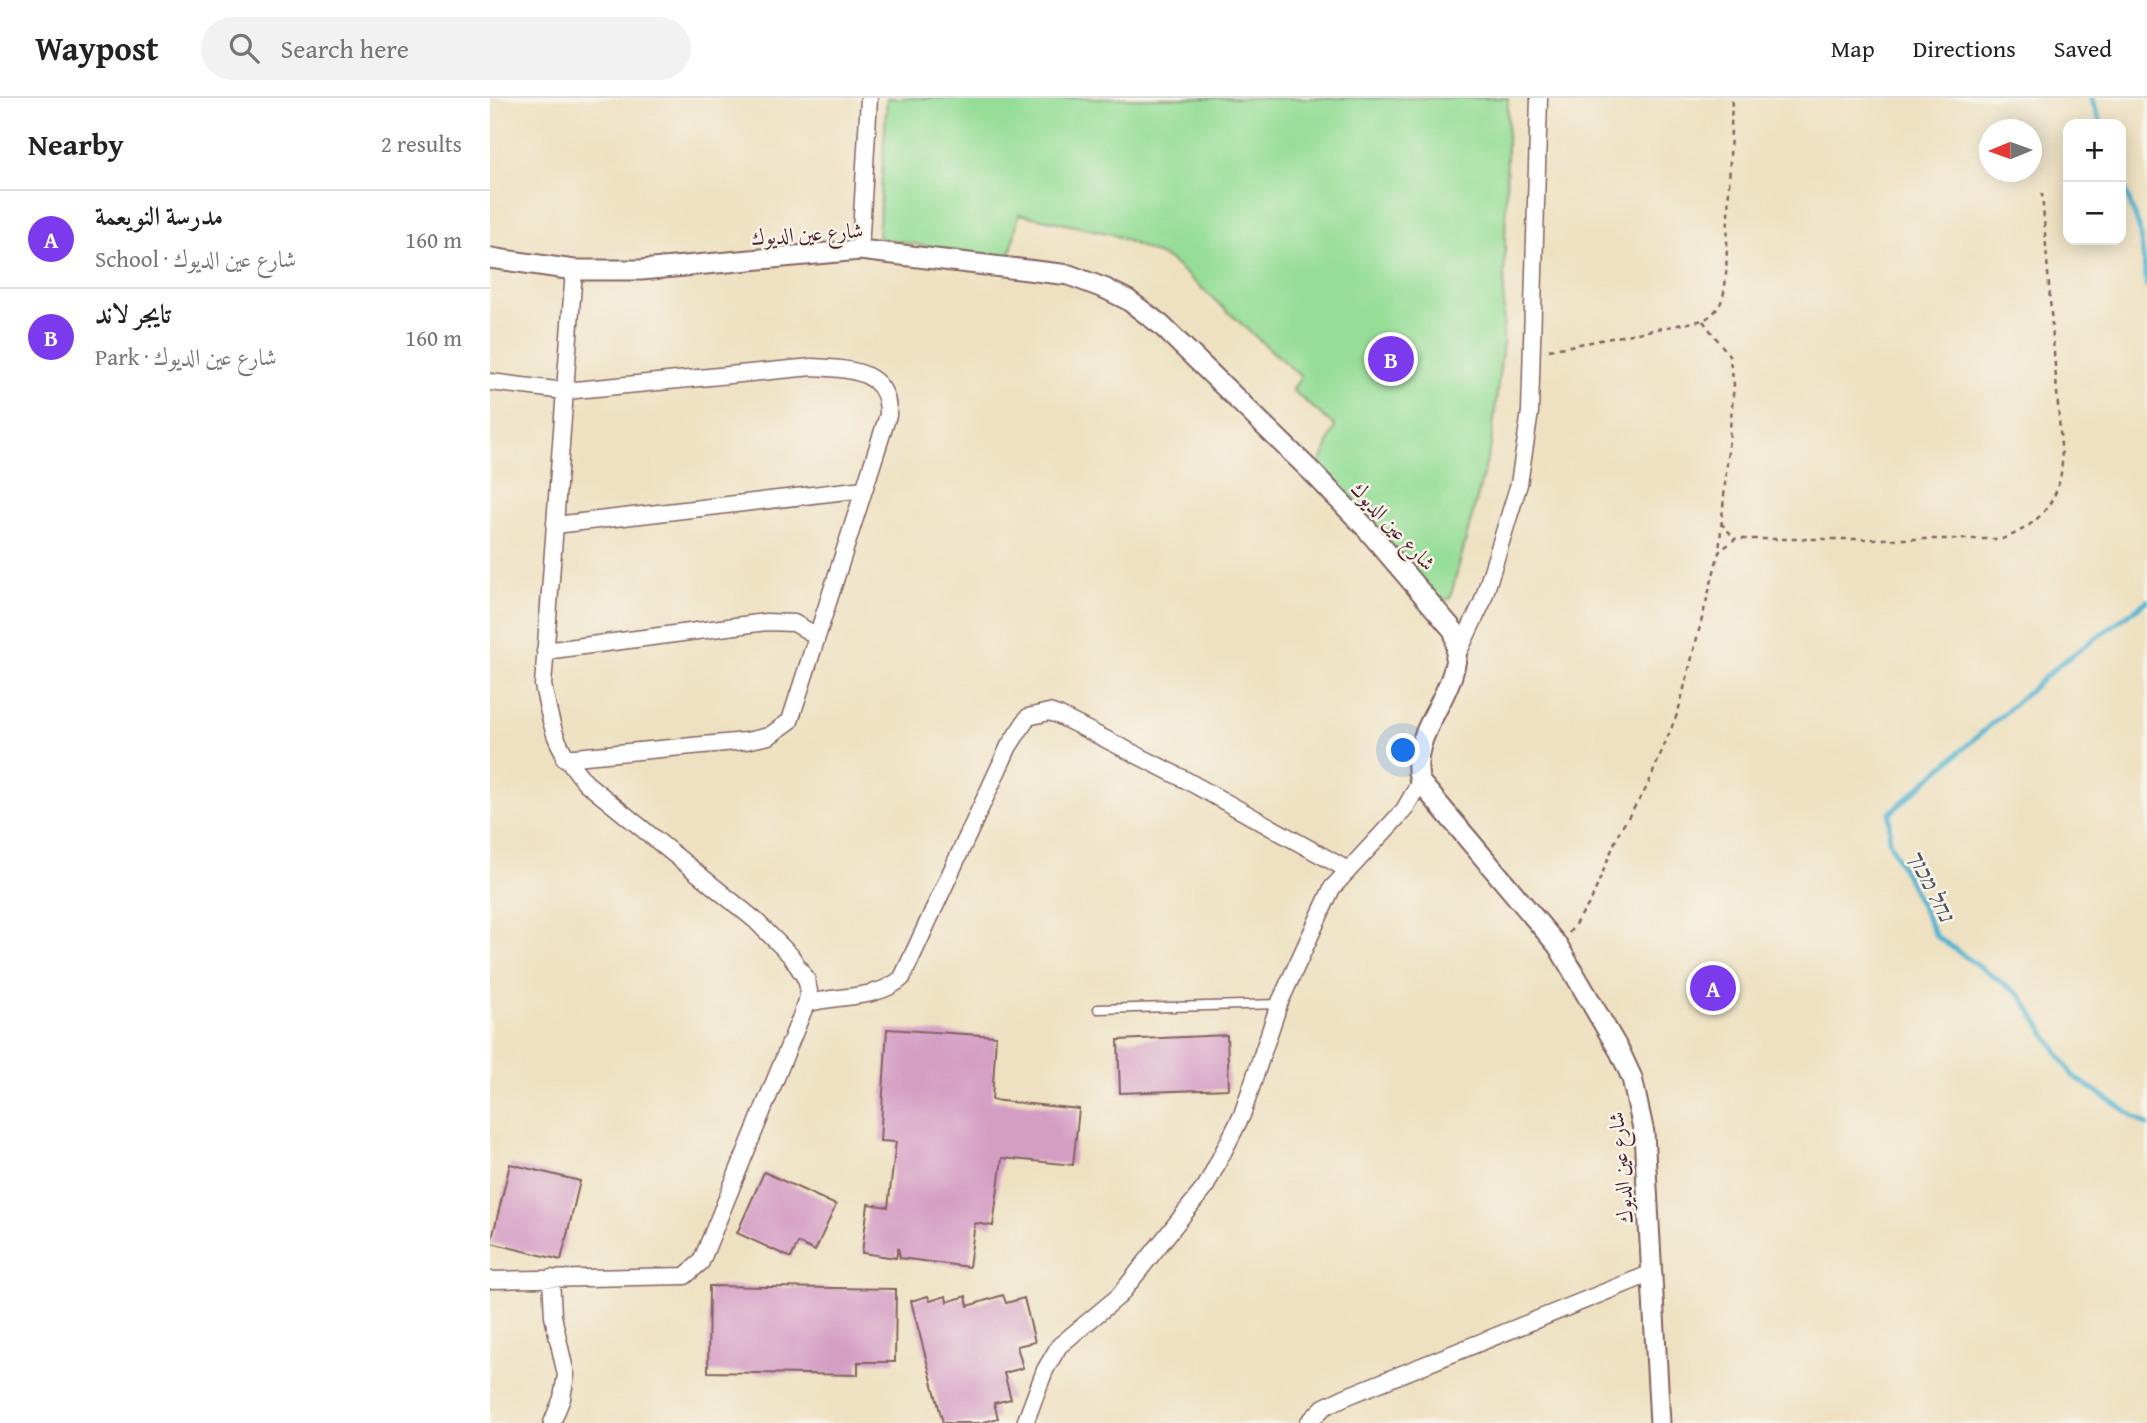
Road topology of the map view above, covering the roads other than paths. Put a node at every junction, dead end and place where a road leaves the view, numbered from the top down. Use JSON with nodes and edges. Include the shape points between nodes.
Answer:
{"nodes":[{"id":1,"x":869,"y":98,"type":"edge"},
{"id":2,"x":1539,"y":98,"type":"edge"},
{"id":3,"x":860,"y":250,"type":"junction"},
{"id":4,"x":490,"y":258,"type":"edge"},
{"id":5,"x":574,"y":270,"type":"junction"},
{"id":6,"x":490,"y":382,"type":"edge"},
{"id":7,"x":565,"y":391,"type":"junction"},
{"id":8,"x":864,"y":489,"type":"junction"},
{"id":9,"x":555,"y":526,"type":"junction"},
{"id":10,"x":817,"y":636,"type":"junction"},
{"id":11,"x":1460,"y":649,"type":"junction"},
{"id":12,"x":545,"y":651,"type":"junction"},
{"id":13,"x":564,"y":758,"type":"junction"},
{"id":14,"x":1420,"y":782,"type":"junction"},
{"id":15,"x":1348,"y":870,"type":"junction"},
{"id":16,"x":806,"y":1004,"type":"junction"},
{"id":17,"x":1279,"y":1004,"type":"junction"},
{"id":18,"x":1098,"y":1009,"type":"dead end"},
{"id":19,"x":1652,"y":1273,"type":"junction"},
{"id":20,"x":551,"y":1278,"type":"junction"},
{"id":21,"x":490,"y":1280,"type":"edge"},
{"id":22,"x":552,"y":1423,"type":"edge"},
{"id":23,"x":1024,"y":1423,"type":"edge"},
{"id":24,"x":1308,"y":1423,"type":"edge"},
{"id":25,"x":1660,"y":1423,"type":"edge"}],
"edges":[{"from":1,"to":3,"type":"street"},
{"from":2,"to":11,"type":"street","via":[[1530,412],[1519,484],[1482,603]]},
{"from":3,"to":5,"type":"street","name":"شارع عين الديوك","via":[[709,265]]},
{"from":3,"to":11,"type":"street","name":"شارع عين الديوك","via":[[1069,275],[1128,300],[1161,325],[1365,527],[1444,617]]},
{"from":4,"to":5,"type":"street","name":"شارع عين الديوك"},
{"from":5,"to":7,"type":"street"},
{"from":6,"to":7,"type":"street"},
{"from":7,"to":8,"type":"street","via":[[812,368],[856,372],[884,388],[888,401],[888,415]]},
{"from":7,"to":9,"type":"street"},
{"from":8,"to":9,"type":"street"},
{"from":8,"to":10,"type":"street"},
{"from":9,"to":12,"type":"street"},
{"from":10,"to":12,"type":"street","via":[[794,623],[766,622]]},
{"from":10,"to":13,"type":"street","via":[[790,721],[769,736]]},
{"from":11,"to":14,"type":"street","via":[[1455,672],[1418,758]]},
{"from":12,"to":13,"type":"street","via":[[543,685],[553,733]]},
{"from":13,"to":16,"type":"street","via":[[586,783],[755,920],[791,956],[806,979]]},
{"from":14,"to":15,"type":"street","via":[[1404,810]]},
{"from":14,"to":19,"type":"street","name":"شارع عين الديوك","via":[[1558,946],[1620,1052],[1632,1078],[1644,1133]]},
{"from":15,"to":16,"type":"street","via":[[1092,732],[1058,715],[1037,713],[1028,717],[1009,746],[902,978],[881,992]]},
{"from":15,"to":17,"type":"street","via":[[1318,915]]},
{"from":16,"to":20,"type":"street","via":[[701,1262],[685,1276]]},
{"from":17,"to":18,"type":"lane"},
{"from":17,"to":23,"type":"street","via":[[1242,1115],[1206,1186],[1119,1296],[1059,1346]]},
{"from":19,"to":24,"type":"street","via":[[1345,1397],[1324,1407]]},
{"from":19,"to":25,"type":"street","name":"شارع عين الديوك"},
{"from":20,"to":21,"type":"street"},
{"from":20,"to":22,"type":"street","via":[[552,1316],[566,1376]]}]}
